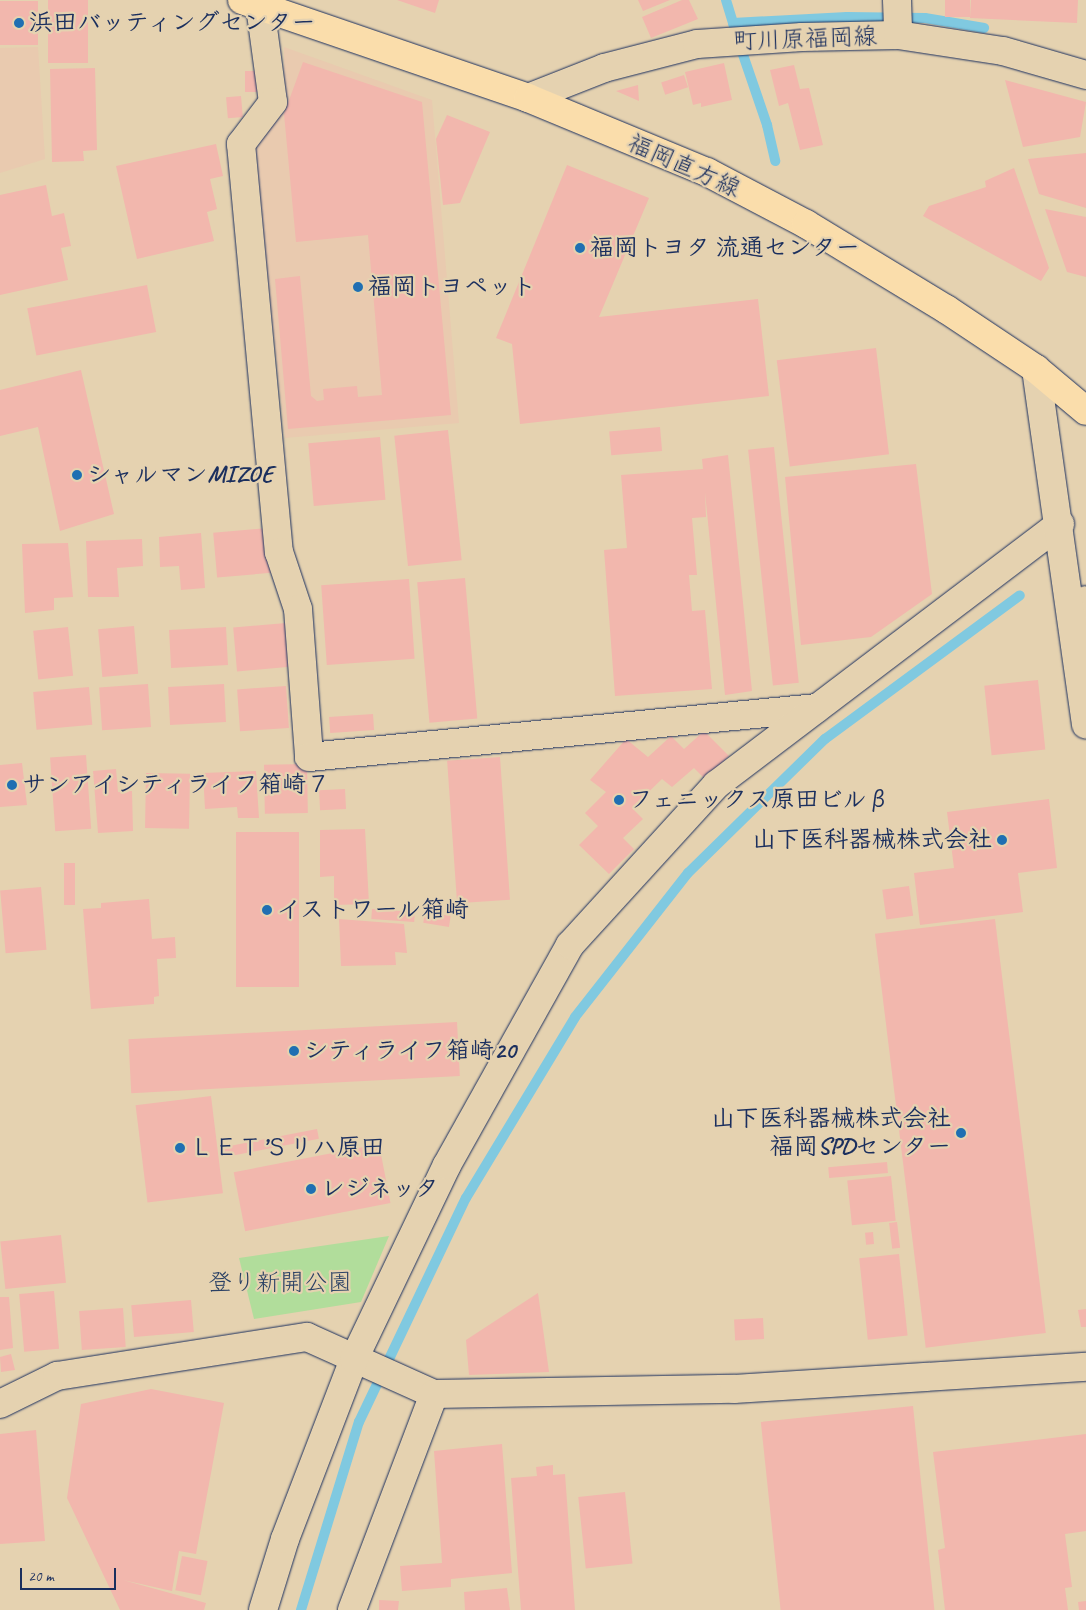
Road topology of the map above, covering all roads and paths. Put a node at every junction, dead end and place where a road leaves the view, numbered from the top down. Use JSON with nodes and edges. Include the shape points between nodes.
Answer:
{"nodes":[{"id":1,"x":898,"y":0,"type":"edge"},
{"id":2,"x":251,"y":3,"type":"edge"},
{"id":3,"x":898,"y":35,"type":"junction"},
{"id":4,"x":1086,"y":75,"type":"edge"},
{"id":5,"x":528,"y":98,"type":"junction"},
{"id":6,"x":1036,"y":369,"type":"junction"},
{"id":7,"x":1086,"y":411,"type":"edge"},
{"id":8,"x":1060,"y":524,"type":"junction"},
{"id":9,"x":1079,"y":612,"type":"edge"},
{"id":10,"x":817,"y":708,"type":"junction"},
{"id":11,"x":1086,"y":724,"type":"edge"},
{"id":12,"x":360,"y":1363,"type":"junction"},
{"id":13,"x":1086,"y":1367,"type":"edge"},
{"id":14,"x":426,"y":1390,"type":"junction"},
{"id":15,"x":0,"y":1404,"type":"edge"},
{"id":16,"x":263,"y":1610,"type":"edge"},
{"id":17,"x":352,"y":1610,"type":"edge"}],
"edges":[{"from":1,"to":3,"type":"street"},
{"from":2,"to":5,"type":"main road","name":"福岡直方線"},
{"from":2,"to":10,"type":"street","via":[[273,102],[241,144],[280,552],[298,609],[309,756]]},
{"from":3,"to":4,"type":"street","name":"町川原福岡線","via":[[1003,51]]},
{"from":3,"to":5,"type":"street","name":"町川原福岡線","via":[[802,36],[697,44],[604,68]]},
{"from":5,"to":6,"type":"main road","name":"福岡直方線","via":[[707,172],[806,224],[946,309]]},
{"from":6,"to":7,"type":"main road","name":"福岡直方線"},
{"from":6,"to":8,"type":"street"},
{"from":8,"to":9,"type":"street"},
{"from":8,"to":10,"type":"street"},
{"from":9,"to":11,"type":"street"},
{"from":10,"to":12,"type":"street","via":[[716,785],[570,945],[447,1165]]},
{"from":12,"to":14,"type":"street"},
{"from":12,"to":15,"type":"street","via":[[307,1337],[57,1376]]},
{"from":12,"to":16,"type":"street","via":[[285,1540]]},
{"from":13,"to":14,"type":"street","via":[[734,1389]]},
{"from":14,"to":17,"type":"street"}]}
